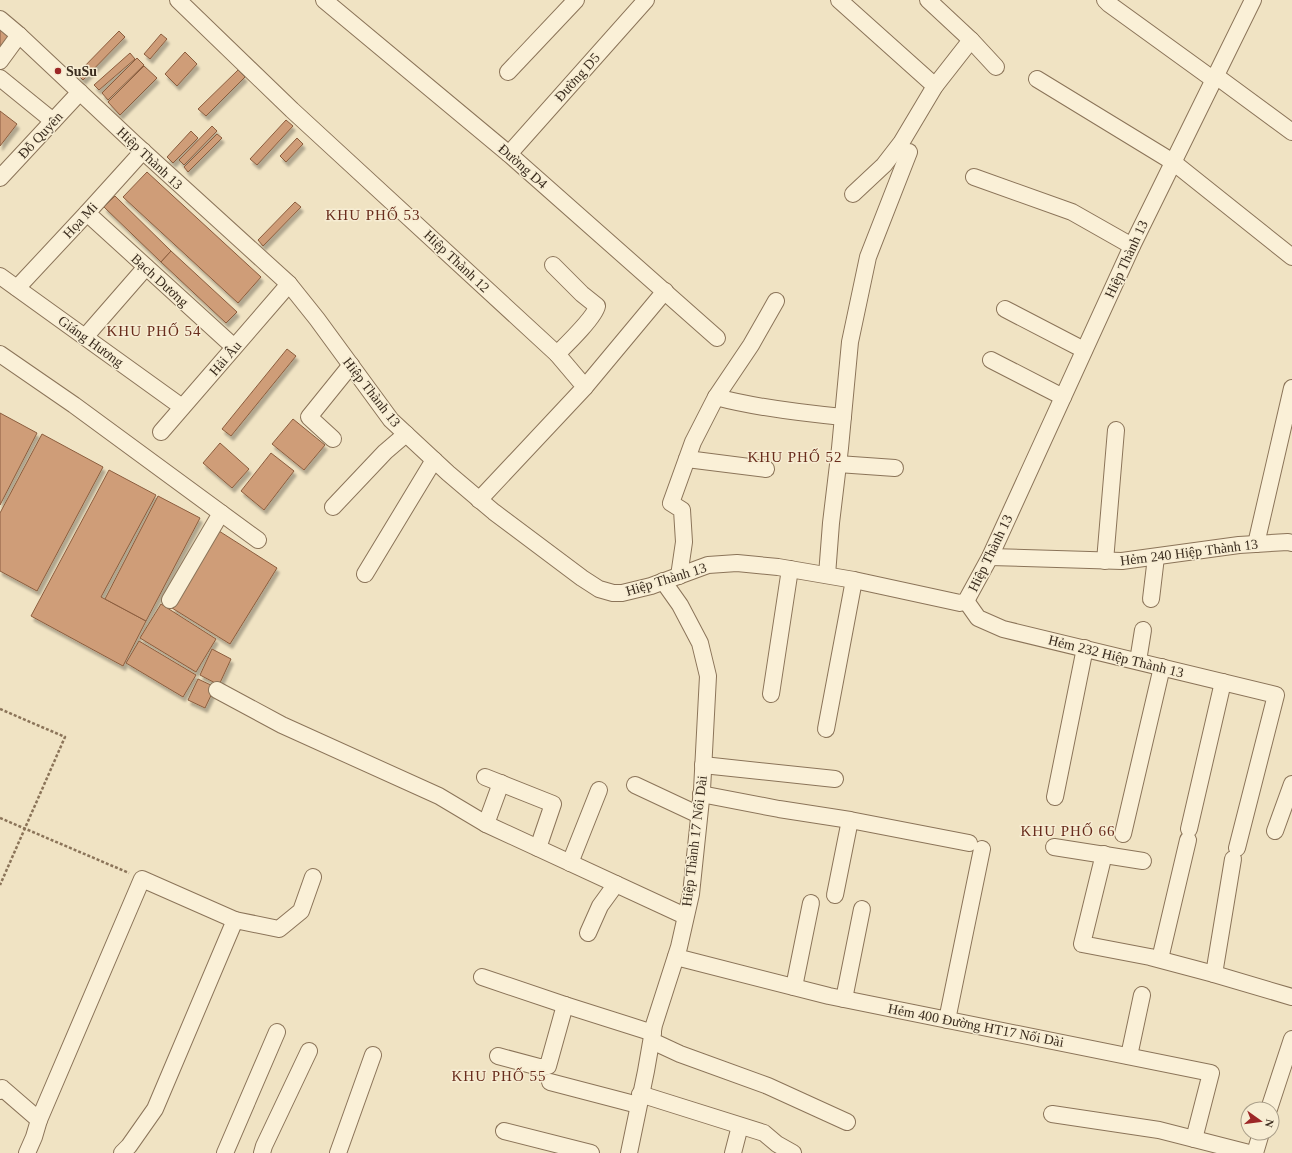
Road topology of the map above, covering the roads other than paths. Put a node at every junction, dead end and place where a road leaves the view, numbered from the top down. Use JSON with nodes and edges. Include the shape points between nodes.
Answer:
{"nodes":[{"id":1,"x":178,"y":0,"type":"edge"},
{"id":2,"x":324,"y":0,"type":"edge"},
{"id":3,"x":576,"y":0,"type":"edge"},
{"id":4,"x":646,"y":0,"type":"edge"},
{"id":5,"x":839,"y":0,"type":"edge"},
{"id":6,"x":928,"y":0,"type":"edge"},
{"id":7,"x":1106,"y":0,"type":"edge"},
{"id":8,"x":1254,"y":0,"type":"edge"},
{"id":9,"x":0,"y":19,"type":"edge"},
{"id":10,"x":19,"y":35,"type":"junction"},
{"id":11,"x":971,"y":40,"type":"junction"},
{"id":12,"x":0,"y":61,"type":"edge"},
{"id":13,"x":996,"y":67,"type":"dead end"},
{"id":14,"x":508,"y":72,"type":"dead end"},
{"id":15,"x":0,"y":78,"type":"edge"},
{"id":16,"x":1215,"y":78,"type":"junction"},
{"id":17,"x":1037,"y":79,"type":"dead end"},
{"id":18,"x":935,"y":86,"type":"junction"},
{"id":19,"x":80,"y":92,"type":"junction"},
{"id":20,"x":53,"y":121,"type":"junction"},
{"id":21,"x":1292,"y":132,"type":"edge"},
{"id":22,"x":143,"y":151,"type":"junction"},
{"id":23,"x":909,"y":152,"type":"dead end"},
{"id":24,"x":509,"y":154,"type":"junction"},
{"id":25,"x":1173,"y":162,"type":"junction"},
{"id":26,"x":974,"y":177,"type":"dead end"},
{"id":27,"x":0,"y":178,"type":"edge"},
{"id":28,"x":853,"y":194,"type":"dead end"},
{"id":29,"x":87,"y":213,"type":"junction"},
{"id":30,"x":1132,"y":246,"type":"junction"},
{"id":31,"x":1292,"y":257,"type":"edge"},
{"id":32,"x":553,"y":265,"type":"dead end"},
{"id":33,"x":146,"y":267,"type":"junction"},
{"id":34,"x":0,"y":276,"type":"edge"},
{"id":35,"x":289,"y":284,"type":"junction"},
{"id":36,"x":17,"y":288,"type":"junction"},
{"id":37,"x":666,"y":291,"type":"junction"},
{"id":38,"x":776,"y":301,"type":"dead end"},
{"id":39,"x":1005,"y":309,"type":"dead end"},
{"id":40,"x":85,"y":337,"type":"junction"},
{"id":41,"x":717,"y":338,"type":"dead end"},
{"id":42,"x":234,"y":347,"type":"junction"},
{"id":43,"x":1084,"y":350,"type":"junction"},
{"id":44,"x":0,"y":354,"type":"edge"},
{"id":45,"x":557,"y":354,"type":"junction"},
{"id":46,"x":991,"y":360,"type":"dead end"},
{"id":47,"x":351,"y":365,"type":"junction"},
{"id":48,"x":585,"y":386,"type":"junction"},
{"id":49,"x":1292,"y":388,"type":"edge"},
{"id":50,"x":716,"y":397,"type":"junction"},
{"id":51,"x":1063,"y":397,"type":"junction"},
{"id":52,"x":182,"y":407,"type":"junction"},
{"id":53,"x":843,"y":417,"type":"junction"},
{"id":54,"x":1116,"y":430,"type":"dead end"},
{"id":55,"x":160,"y":432,"type":"dead end"},
{"id":56,"x":406,"y":434,"type":"junction"},
{"id":57,"x":333,"y":439,"type":"dead end"},
{"id":58,"x":687,"y":459,"type":"junction"},
{"id":59,"x":434,"y":460,"type":"junction"},
{"id":60,"x":838,"y":464,"type":"junction"},
{"id":61,"x":766,"y":468,"type":"dead end"},
{"id":62,"x":895,"y":468,"type":"dead end"},
{"id":63,"x":479,"y":500,"type":"junction"},
{"id":64,"x":333,"y":506,"type":"dead end"},
{"id":65,"x":221,"y":513,"type":"junction"},
{"id":66,"x":258,"y":540,"type":"dead end"},
{"id":67,"x":1292,"y":543,"type":"edge"},
{"id":68,"x":1256,"y":544,"type":"junction"},
{"id":69,"x":990,"y":556,"type":"junction"},
{"id":70,"x":1156,"y":557,"type":"junction"},
{"id":71,"x":1105,"y":561,"type":"junction"},
{"id":72,"x":790,"y":569,"type":"junction"},
{"id":73,"x":365,"y":574,"type":"dead end"},
{"id":74,"x":679,"y":576,"type":"junction"},
{"id":75,"x":826,"y":576,"type":"junction"},
{"id":76,"x":854,"y":580,"type":"junction"},
{"id":77,"x":663,"y":581,"type":"junction"},
{"id":78,"x":1151,"y":599,"type":"dead end"},
{"id":79,"x":170,"y":600,"type":"dead end"},
{"id":80,"x":966,"y":601,"type":"junction"},
{"id":81,"x":1144,"y":630,"type":"dead end"},
{"id":82,"x":1085,"y":648,"type":"junction"},
{"id":83,"x":1138,"y":661,"type":"junction"},
{"id":84,"x":1162,"y":667,"type":"junction"},
{"id":85,"x":1223,"y":682,"type":"junction"},
{"id":86,"x":217,"y":690,"type":"dead end"},
{"id":87,"x":771,"y":694,"type":"dead end"},
{"id":88,"x":826,"y":729,"type":"dead end"},
{"id":89,"x":703,"y":765,"type":"junction"},
{"id":90,"x":486,"y":777,"type":"dead end"},
{"id":91,"x":836,"y":779,"type":"dead end"},
{"id":92,"x":501,"y":783,"type":"junction"},
{"id":93,"x":1292,"y":784,"type":"edge"},
{"id":94,"x":635,"y":785,"type":"dead end"},
{"id":95,"x":599,"y":790,"type":"dead end"},
{"id":96,"x":701,"y":794,"type":"junction"},
{"id":97,"x":1055,"y":797,"type":"dead end"},
{"id":98,"x":699,"y":815,"type":"junction"},
{"id":99,"x":850,"y":820,"type":"junction"},
{"id":100,"x":486,"y":824,"type":"junction"},
{"id":101,"x":1275,"y":831,"type":"dead end"},
{"id":102,"x":1123,"y":834,"type":"dead end"},
{"id":103,"x":1054,"y":846,"type":"dead end"},
{"id":104,"x":538,"y":848,"type":"junction"},
{"id":105,"x":1104,"y":854,"type":"junction"},
{"id":106,"x":1143,"y":861,"type":"dead end"},
{"id":107,"x":570,"y":863,"type":"junction"},
{"id":108,"x":313,"y":877,"type":"dead end"},
{"id":109,"x":616,"y":884,"type":"junction"},
{"id":110,"x":835,"y":895,"type":"dead end"},
{"id":111,"x":810,"y":903,"type":"dead end"},
{"id":112,"x":862,"y":909,"type":"dead end"},
{"id":113,"x":685,"y":916,"type":"junction"},
{"id":114,"x":236,"y":920,"type":"junction"},
{"id":115,"x":588,"y":933,"type":"dead end"},
{"id":116,"x":676,"y":957,"type":"junction"},
{"id":117,"x":1160,"y":959,"type":"junction"},
{"id":118,"x":1214,"y":974,"type":"junction"},
{"id":119,"x":482,"y":976,"type":"dead end"},
{"id":120,"x":794,"y":987,"type":"junction"},
{"id":121,"x":1142,"y":995,"type":"dead end"},
{"id":122,"x":1292,"y":997,"type":"edge"},
{"id":123,"x":844,"y":999,"type":"junction"},
{"id":124,"x":565,"y":1005,"type":"junction"},
{"id":125,"x":946,"y":1020,"type":"junction"},
{"id":126,"x":277,"y":1032,"type":"dead end"},
{"id":127,"x":652,"y":1037,"type":"junction"},
{"id":128,"x":1292,"y":1039,"type":"edge"},
{"id":129,"x":309,"y":1051,"type":"dead end"},
{"id":130,"x":373,"y":1055,"type":"dead end"},
{"id":131,"x":498,"y":1056,"type":"dead end"},
{"id":132,"x":1128,"y":1056,"type":"junction"},
{"id":133,"x":550,"y":1082,"type":"dead end"},
{"id":134,"x":0,"y":1091,"type":"edge"},
{"id":135,"x":639,"y":1100,"type":"junction"},
{"id":136,"x":1272,"y":1101,"type":"edge"},
{"id":137,"x":1052,"y":1114,"type":"dead end"},
{"id":138,"x":39,"y":1120,"type":"junction"},
{"id":139,"x":847,"y":1122,"type":"dead end"},
{"id":140,"x":740,"y":1126,"type":"junction"},
{"id":141,"x":504,"y":1132,"type":"dead end"},
{"id":142,"x":1194,"y":1139,"type":"junction"},
{"id":143,"x":1259,"y":1141,"type":"edge"},
{"id":144,"x":27,"y":1153,"type":"edge"},
{"id":145,"x":122,"y":1153,"type":"edge"},
{"id":146,"x":225,"y":1153,"type":"edge"},
{"id":147,"x":262,"y":1153,"type":"edge"},
{"id":148,"x":338,"y":1153,"type":"edge"},
{"id":149,"x":591,"y":1153,"type":"edge"},
{"id":150,"x":629,"y":1153,"type":"edge"},
{"id":151,"x":733,"y":1153,"type":"edge"},
{"id":152,"x":793,"y":1153,"type":"edge"},
{"id":153,"x":1249,"y":1153,"type":"edge"},
{"id":154,"x":1255,"y":1153,"type":"edge"}],
"edges":[{"from":1,"to":45,"type":"street","name":"Hiệp Thành 12","via":[[292,110]]},
{"from":2,"to":24,"type":"street","name":"Đường D4"},
{"from":3,"to":14,"type":"street"},
{"from":4,"to":24,"type":"street","name":"Đường D5"},
{"from":5,"to":18,"type":"street"},
{"from":6,"to":11,"type":"street"},
{"from":7,"to":16,"type":"street"},
{"from":8,"to":16,"type":"street","name":"Hiệp Thành 13"},
{"from":9,"to":10,"type":"street","name":"Hiệp Thành 13"},
{"from":10,"to":12,"type":"street"},
{"from":10,"to":19,"type":"street","name":"Hiệp Thành 13"},
{"from":11,"to":13,"type":"street"},
{"from":11,"to":18,"type":"street"},
{"from":15,"to":20,"type":"street"},
{"from":16,"to":21,"type":"street"},
{"from":16,"to":25,"type":"street","name":"Hiệp Thành 13"},
{"from":17,"to":25,"type":"street"},
{"from":18,"to":28,"type":"street","via":[[901,143],[884,165]]},
{"from":19,"to":20,"type":"street","name":"Đỗ Quyên"},
{"from":19,"to":22,"type":"street","name":"Hiệp Thành 13"},
{"from":20,"to":27,"type":"street","name":"Đỗ Quyên"},
{"from":22,"to":29,"type":"street","name":"Họa Mi"},
{"from":22,"to":35,"type":"street","name":"Hiệp Thành 13"},
{"from":23,"to":53,"type":"street","via":[[868,258],[850,342]]},
{"from":24,"to":37,"type":"street","name":"Đường D4"},
{"from":25,"to":30,"type":"street","name":"Hiệp Thành 13"},
{"from":25,"to":31,"type":"street"},
{"from":26,"to":30,"type":"street","via":[[1072,212]]},
{"from":29,"to":33,"type":"street","name":"Bạch Dương"},
{"from":29,"to":36,"type":"street","name":"Họa Mi"},
{"from":30,"to":43,"type":"street","name":"Hiệp Thành 13"},
{"from":32,"to":45,"type":"street","via":[[597,306],[585,324]]},
{"from":33,"to":40,"type":"street"},
{"from":33,"to":42,"type":"street","name":"Bạch Dương"},
{"from":34,"to":36,"type":"street","name":"Giáng Hương"},
{"from":35,"to":42,"type":"street","name":"Hải Âu"},
{"from":35,"to":47,"type":"street","name":"Hiệp Thành 13"},
{"from":36,"to":40,"type":"street","name":"Giáng Hương"},
{"from":37,"to":41,"type":"street","name":"Đường D4"},
{"from":37,"to":48,"type":"street"},
{"from":38,"to":50,"type":"street","via":[[751,345]]},
{"from":39,"to":43,"type":"street"},
{"from":40,"to":52,"type":"street","name":"Giáng Hương"},
{"from":42,"to":52,"type":"street","name":"Hải Âu"},
{"from":43,"to":51,"type":"street","name":"Hiệp Thành 13"},
{"from":44,"to":65,"type":"street"},
{"from":45,"to":48,"type":"street","name":"Hiệp Thành 12"},
{"from":46,"to":51,"type":"street"},
{"from":47,"to":56,"type":"street","name":"Hiệp Thành 13","via":[[391,420]]},
{"from":47,"to":57,"type":"street","via":[[309,417]]},
{"from":48,"to":63,"type":"street"},
{"from":49,"to":68,"type":"street"},
{"from":50,"to":53,"type":"street","via":[[804,413]]},
{"from":50,"to":58,"type":"street"},
{"from":51,"to":69,"type":"street","name":"Hiệp Thành 13"},
{"from":52,"to":55,"type":"street","name":"Hải Âu"},
{"from":53,"to":60,"type":"street"},
{"from":54,"to":71,"type":"street"},
{"from":56,"to":59,"type":"street","name":"Hiệp Thành 13"},
{"from":56,"to":64,"type":"street"},
{"from":58,"to":61,"type":"street"},
{"from":58,"to":74,"type":"street","via":[[671,503],[682,510],[684,542]]},
{"from":59,"to":63,"type":"street","name":"Hiệp Thành 13"},
{"from":59,"to":73,"type":"street"},
{"from":60,"to":62,"type":"street"},
{"from":60,"to":75,"type":"street"},
{"from":63,"to":77,"type":"street","name":"Hiệp Thành 13","via":[[599,589],[622,593]]},
{"from":65,"to":66,"type":"street"},
{"from":65,"to":79,"type":"street"},
{"from":67,"to":68,"type":"street","name":"Hẻm 240 Hiệp Thành 13"},
{"from":68,"to":70,"type":"street","name":"Hẻm 240 Hiệp Thành 13"},
{"from":69,"to":71,"type":"street","name":"Hẻm 240 Hiệp Thành 13"},
{"from":69,"to":80,"type":"street","name":"Hiệp Thành 13"},
{"from":70,"to":71,"type":"street","name":"Hẻm 240 Hiệp Thành 13"},
{"from":70,"to":78,"type":"street"},
{"from":72,"to":74,"type":"street","name":"Hiệp Thành 13","via":[[737,563],[708,565]]},
{"from":72,"to":75,"type":"street","name":"Hiệp Thành 13"},
{"from":72,"to":87,"type":"street"},
{"from":74,"to":77,"type":"street","name":"Hiệp Thành 13"},
{"from":75,"to":76,"type":"street","name":"Hiệp Thành 13"},
{"from":76,"to":80,"type":"street","name":"Hiệp Thành 13","via":[[960,603]]},
{"from":76,"to":88,"type":"street"},
{"from":77,"to":89,"type":"street","name":"Hiệp Thành 17 Nối Dài","via":[[680,605],[700,643],[708,676]]},
{"from":80,"to":82,"type":"street","name":"Hẻm 232 Hiệp Thành 13","via":[[978,618],[1003,629]]},
{"from":81,"to":83,"type":"street"},
{"from":82,"to":83,"type":"street","name":"Hẻm 232 Hiệp Thành 13"},
{"from":82,"to":97,"type":"street"},
{"from":83,"to":84,"type":"street","name":"Hẻm 232 Hiệp Thành 13"},
{"from":84,"to":85,"type":"street","name":"Hẻm 232 Hiệp Thành 13"},
{"from":84,"to":102,"type":"street"},
{"from":85,"to":117,"type":"street"},
{"from":85,"to":118,"type":"street","name":"Hẻm 232 Hiệp Thành 13","via":[[1276,695],[1235,854]]},
{"from":86,"to":100,"type":"street","via":[[282,725],[439,796]]},
{"from":89,"to":91,"type":"street"},
{"from":89,"to":96,"type":"street","name":"Hiệp Thành 17 Nối Dài"},
{"from":90,"to":92,"type":"street"},
{"from":92,"to":100,"type":"street"},
{"from":92,"to":104,"type":"street","via":[[553,804]]},
{"from":93,"to":101,"type":"street"},
{"from":94,"to":98,"type":"street"},
{"from":95,"to":107,"type":"street"},
{"from":96,"to":98,"type":"street","name":"Hiệp Thành 17 Nối Dài"},
{"from":96,"to":99,"type":"street"},
{"from":98,"to":113,"type":"street","name":"Hiệp Thành 17 Nối Dài","via":[[691,894]]},
{"from":99,"to":110,"type":"street"},
{"from":99,"to":125,"type":"street","via":[[976,846]]},
{"from":100,"to":104,"type":"street"},
{"from":103,"to":105,"type":"street"},
{"from":104,"to":107,"type":"street"},
{"from":105,"to":106,"type":"street"},
{"from":105,"to":117,"type":"street","via":[[1082,944]]},
{"from":107,"to":109,"type":"street"},
{"from":108,"to":114,"type":"street","via":[[301,912],[280,929]]},
{"from":109,"to":113,"type":"street"},
{"from":109,"to":115,"type":"street","via":[[600,906]]},
{"from":111,"to":120,"type":"street"},
{"from":112,"to":123,"type":"street"},
{"from":113,"to":116,"type":"street","name":"Hiệp Thành 17 Nối Dài"},
{"from":114,"to":138,"type":"street","via":[[142,879]]},
{"from":114,"to":145,"type":"street","via":[[155,1109]]},
{"from":116,"to":120,"type":"street","name":"Hẻm 400 Đường HT17 Nối Dài"},
{"from":116,"to":127,"type":"street","name":"Hiệp Thành 17 Nối Dài"},
{"from":117,"to":118,"type":"street"},
{"from":118,"to":122,"type":"street"},
{"from":119,"to":124,"type":"street"},
{"from":120,"to":123,"type":"street","name":"Hẻm 400 Đường HT17 Nối Dài"},
{"from":121,"to":132,"type":"street"},
{"from":123,"to":125,"type":"street","name":"Hẻm 400 Đường HT17 Nối Dài"},
{"from":124,"to":127,"type":"street"},
{"from":124,"to":131,"type":"street","via":[[548,1066],[539,1067]]},
{"from":125,"to":132,"type":"street","name":"Hẻm 400 Đường HT17 Nối Dài"},
{"from":126,"to":146,"type":"street"},
{"from":127,"to":135,"type":"street","name":"Hiệp Thành 17 Nối Dài"},
{"from":127,"to":139,"type":"street","via":[[680,1054],[768,1086]]},
{"from":128,"to":136,"type":"street"},
{"from":129,"to":147,"type":"street"},
{"from":130,"to":148,"type":"street"},
{"from":132,"to":142,"type":"street","name":"Hẻm 400 Đường HT17 Nối Dài","via":[[1211,1072]]},
{"from":133,"to":135,"type":"street"},
{"from":134,"to":138,"type":"street","via":[[2,1088]]},
{"from":135,"to":140,"type":"street"},
{"from":135,"to":150,"type":"street","name":"Hiệp Thành 17 Nối Dài"},
{"from":137,"to":142,"type":"street","via":[[1160,1130]]},
{"from":138,"to":144,"type":"street"},
{"from":140,"to":151,"type":"street"},
{"from":140,"to":152,"type":"street","via":[[764,1133]]},
{"from":141,"to":149,"type":"street"},
{"from":142,"to":153,"type":"street"},
{"from":143,"to":154,"type":"street"}]}
